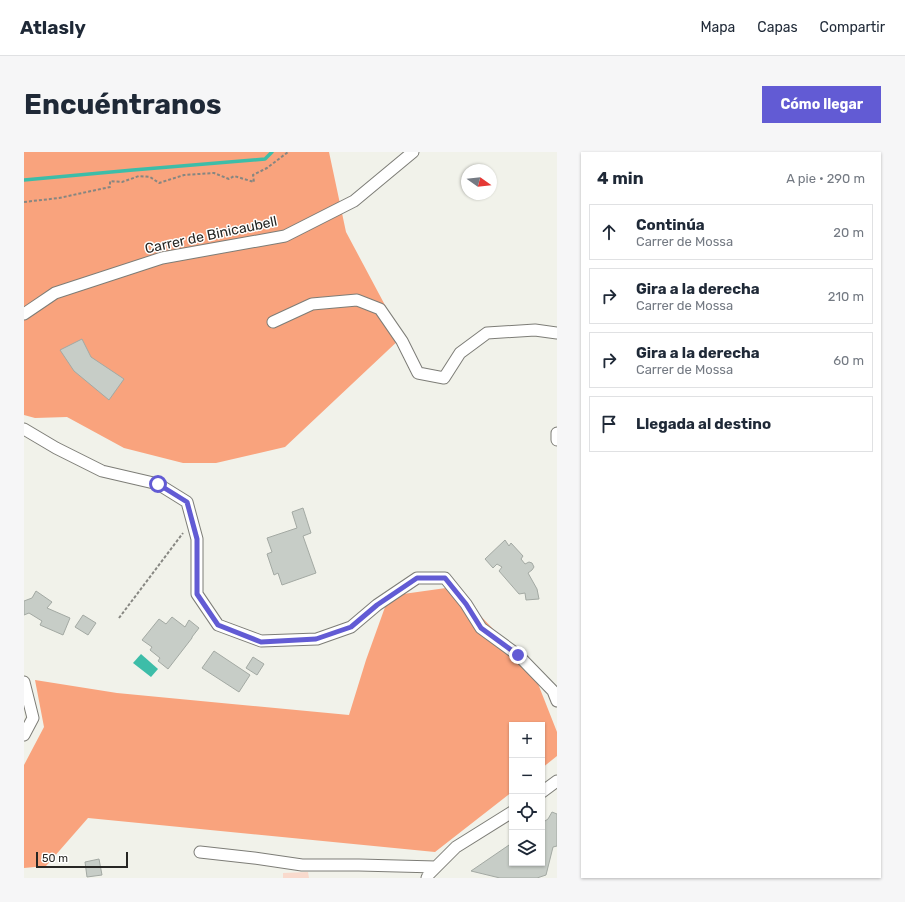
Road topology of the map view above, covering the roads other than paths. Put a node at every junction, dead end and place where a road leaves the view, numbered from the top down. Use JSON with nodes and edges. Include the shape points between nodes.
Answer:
{"nodes":[{"id":1,"x":413,"y":152,"type":"edge"},
{"id":2,"x":24,"y":314,"type":"edge"},
{"id":3,"x":273,"y":322,"type":"dead end"},
{"id":4,"x":557,"y":333,"type":"edge"},
{"id":5,"x":24,"y":429,"type":"edge"},
{"id":6,"x":557,"y":433,"type":"edge"},
{"id":7,"x":557,"y":440,"type":"edge"},
{"id":8,"x":24,"y":682,"type":"edge"},
{"id":9,"x":557,"y":700,"type":"edge"},
{"id":10,"x":24,"y":735,"type":"edge"},
{"id":11,"x":557,"y":781,"type":"edge"},
{"id":12,"x":545,"y":790,"type":"edge"},
{"id":13,"x":509,"y":814,"type":"edge"},
{"id":14,"x":200,"y":852,"type":"dead end"},
{"id":15,"x":436,"y":867,"type":"junction"},
{"id":16,"x":427,"y":878,"type":"edge"}],
"edges":[{"from":1,"to":2,"type":"street","name":"Carrer de Binicaubell","via":[[354,201],[286,236],[162,258],[55,293]]},
{"from":3,"to":4,"type":"street","via":[[312,304],[357,300],[380,309],[402,341],[418,373],[444,378],[460,353],[487,333],[535,330]]},
{"from":5,"to":9,"type":"street","via":[[102,471],[158,484],[187,502],[197,539],[197,594],[218,625],[261,642],[316,639],[351,627],[377,605],[417,578],[445,578],[481,628],[518,655],[553,691]]},
{"from":6,"to":7,"type":"street"},
{"from":8,"to":10,"type":"street","via":[[33,718]]},
{"from":11,"to":12,"type":"street"},
{"from":13,"to":15,"type":"street","via":[[456,847]]},
{"from":14,"to":15,"type":"street","via":[[302,865]]},
{"from":15,"to":16,"type":"street"}]}
